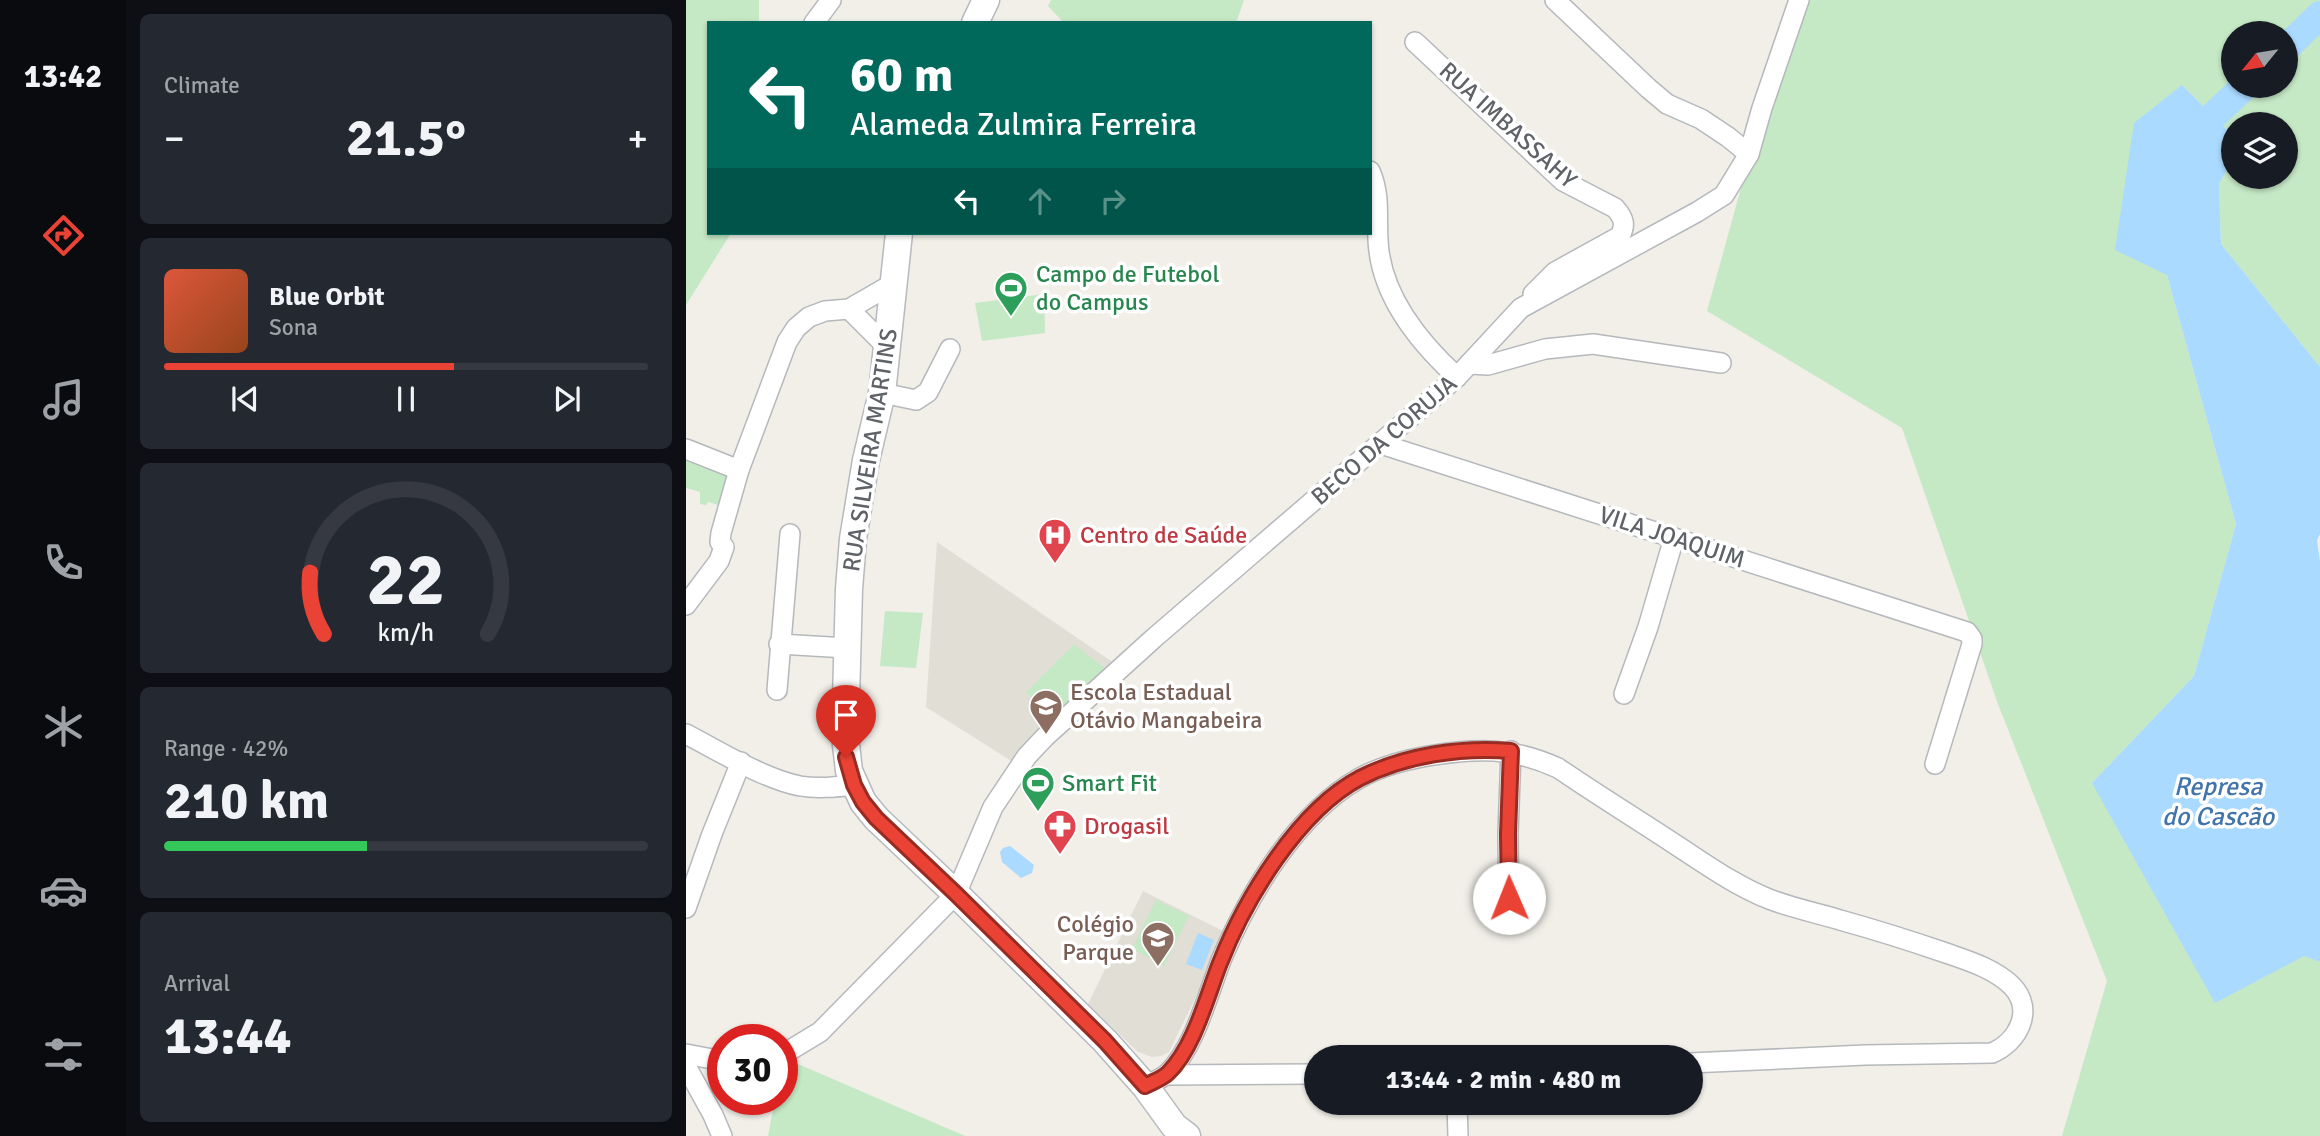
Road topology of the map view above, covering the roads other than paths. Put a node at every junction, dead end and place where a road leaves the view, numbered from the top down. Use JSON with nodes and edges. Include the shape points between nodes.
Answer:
{"nodes":[{"id":1,"x":831,"y":0,"type":"edge"},
{"id":2,"x":1555,"y":0,"type":"edge"},
{"id":3,"x":1799,"y":0,"type":"edge"},
{"id":4,"x":815,"y":21,"type":"edge"},
{"id":5,"x":1416,"y":42,"type":"dead end"},
{"id":6,"x":1749,"y":154,"type":"junction"},
{"id":7,"x":1372,"y":175,"type":"edge"},
{"id":8,"x":899,"y":235,"type":"edge"},
{"id":9,"x":894,"y":283,"type":"junction"},
{"id":10,"x":1521,"y":308,"type":"junction"},
{"id":11,"x":849,"y":309,"type":"junction"},
{"id":12,"x":888,"y":348,"type":"junction"},
{"id":13,"x":950,"y":349,"type":"dead end"},
{"id":14,"x":1721,"y":363,"type":"dead end"},
{"id":15,"x":1463,"y":370,"type":"junction"},
{"id":16,"x":882,"y":393,"type":"junction"},
{"id":17,"x":1381,"y":444,"type":"junction"},
{"id":18,"x":686,"y":449,"type":"edge"},
{"id":19,"x":739,"y":470,"type":"junction"},
{"id":20,"x":790,"y":534,"type":"dead end"},
{"id":21,"x":1674,"y":538,"type":"junction"},
{"id":22,"x":686,"y":605,"type":"edge"},
{"id":23,"x":779,"y":644,"type":"junction"},
{"id":24,"x":848,"y":648,"type":"junction"},
{"id":25,"x":777,"y":690,"type":"dead end"},
{"id":26,"x":1624,"y":694,"type":"dead end"},
{"id":27,"x":686,"y":734,"type":"edge"},
{"id":28,"x":1511,"y":751,"type":"junction"},
{"id":29,"x":741,"y":762,"type":"junction"},
{"id":30,"x":1935,"y":764,"type":"dead end"},
{"id":31,"x":854,"y":785,"type":"junction"},
{"id":32,"x":956,"y":894,"type":"junction"},
{"id":33,"x":686,"y":908,"type":"edge"},
{"id":34,"x":1509,"y":920,"type":"dead end"},
{"id":35,"x":798,"y":1045,"type":"edge"},
{"id":36,"x":686,"y":1054,"type":"edge"},
{"id":37,"x":707,"y":1058,"type":"edge"},
{"id":38,"x":1703,"y":1062,"type":"edge"},
{"id":39,"x":686,"y":1066,"type":"edge"},
{"id":40,"x":1304,"y":1074,"type":"edge"},
{"id":41,"x":1156,"y":1080,"type":"junction"},
{"id":42,"x":1457,"y":1115,"type":"edge"},
{"id":43,"x":1180,"y":1133,"type":"edge"},
{"id":44,"x":722,"y":1136,"type":"edge"},
{"id":45,"x":1458,"y":1136,"type":"edge"}],
"edges":[{"from":1,"to":4,"type":"street"},
{"from":2,"to":6,"type":"street","via":[[1667,104],[1701,120]]},
{"from":3,"to":6,"type":"street","name":"BECO DA CORUJA"},
{"from":5,"to":10,"type":"street","name":"RUA IMBASSAHY","via":[[1563,181],[1615,208],[1624,222],[1620,236],[1555,272]]},
{"from":6,"to":10,"type":"street","name":"BECO DA CORUJA","via":[[1724,195]]},
{"from":7,"to":15,"type":"street","via":[[1379,205],[1379,251],[1388,285],[1402,313],[1439,360]]},
{"from":8,"to":9,"type":"main road","name":"RUA SILVEIRA MARTINS"},
{"from":9,"to":11,"type":"street"},
{"from":9,"to":12,"type":"main road","name":"RUA SILVEIRA MARTINS"},
{"from":10,"to":15,"type":"street","name":"BECO DA CORUJA"},
{"from":11,"to":12,"type":"street"},
{"from":11,"to":19,"type":"street","via":[[825,311],[796,328]]},
{"from":12,"to":16,"type":"main road","name":"RUA SILVEIRA MARTINS"},
{"from":13,"to":16,"type":"street","via":[[928,391],[916,400]]},
{"from":14,"to":15,"type":"street","via":[[1593,344],[1545,349]]},
{"from":15,"to":17,"type":"street","name":"BECO DA CORUJA"},
{"from":16,"to":24,"type":"main road","name":"RUA SILVEIRA MARTINS","via":[[853,539]]},
{"from":17,"to":21,"type":"street","name":"VILA JOAQUIM"},
{"from":17,"to":32,"type":"street","name":"BECO DA CORUJA","via":[[1154,638],[1027,756],[993,807]]},
{"from":18,"to":19,"type":"street"},
{"from":19,"to":22,"type":"street","via":[[721,533],[724,547],[719,561]]},
{"from":20,"to":23,"type":"street"},
{"from":21,"to":26,"type":"street"},
{"from":21,"to":30,"type":"street","name":"VILA JOAQUIM","via":[[1970,635],[1972,644]]},
{"from":23,"to":24,"type":"street"},
{"from":23,"to":25,"type":"street"},
{"from":24,"to":31,"type":"main road","name":"RUA SILVEIRA MARTINS","via":[[845,736]]},
{"from":27,"to":29,"type":"street"},
{"from":28,"to":34,"type":"street"},
{"from":28,"to":38,"type":"street","via":[[1558,768],[1732,882],[1770,900],[1968,960],[2007,981],[2024,1006],[2016,1036],[1992,1053]]},
{"from":28,"to":41,"type":"street","via":[[1454,752],[1389,766],[1359,778],[1321,807],[1273,864],[1238,922],[1189,1042]]},
{"from":29,"to":31,"type":"street","via":[[798,786]]},
{"from":29,"to":33,"type":"street"},
{"from":31,"to":32,"type":"main road","name":"RUA SILVEIRA MARTINS","via":[[876,818]]},
{"from":32,"to":35,"type":"street","via":[[820,1032]]},
{"from":32,"to":41,"type":"main road","name":"RUA SILVEIRA MARTINS","via":[[1105,1041]]},
{"from":36,"to":37,"type":"street"},
{"from":39,"to":44,"type":"street"},
{"from":40,"to":41,"type":"street"},
{"from":41,"to":43,"type":"main road","name":"RUA SILVEIRA MARTINS"},
{"from":42,"to":45,"type":"street"}]}
